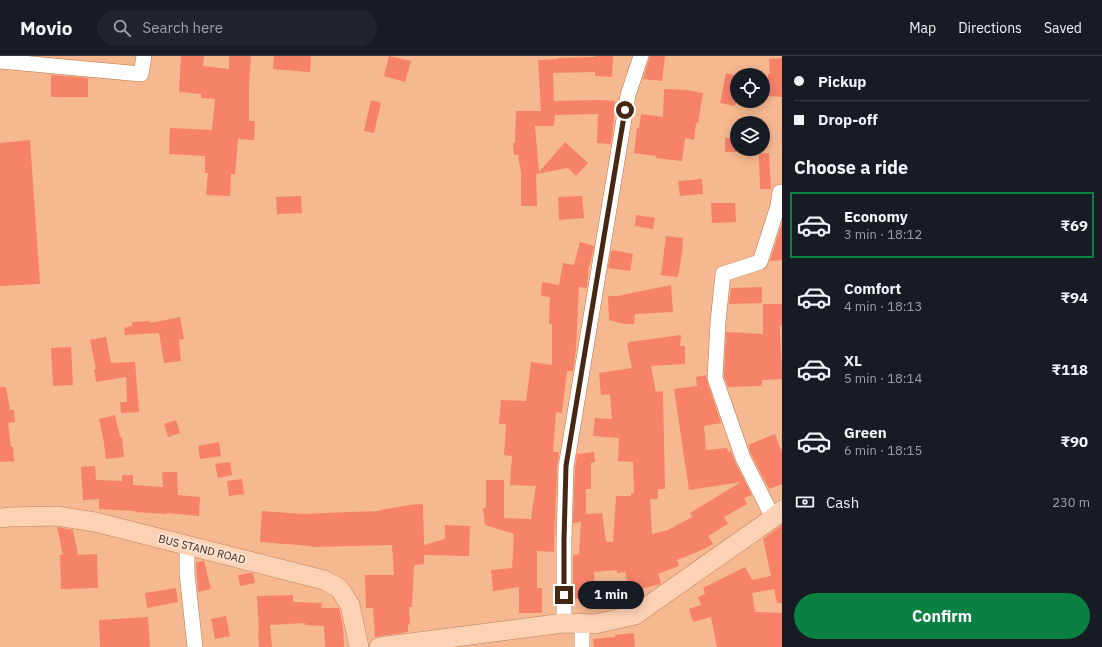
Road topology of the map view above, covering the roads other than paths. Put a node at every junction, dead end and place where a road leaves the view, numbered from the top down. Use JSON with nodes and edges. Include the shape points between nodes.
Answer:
{"nodes":[{"id":1,"x":144,"y":56,"type":"edge"},
{"id":2,"x":641,"y":56,"type":"edge"},
{"id":3,"x":0,"y":61,"type":"edge"},
{"id":4,"x":780,"y":192,"type":"dead end"},
{"id":5,"x":778,"y":514,"type":"edge"},
{"id":6,"x":0,"y":518,"type":"edge"},
{"id":7,"x":187,"y":546,"type":"junction"},
{"id":8,"x":573,"y":623,"type":"junction"},
{"id":9,"x":195,"y":647,"type":"edge"},
{"id":10,"x":359,"y":647,"type":"edge"},
{"id":11,"x":379,"y":647,"type":"edge"},
{"id":12,"x":582,"y":647,"type":"edge"}],
"edges":[{"from":1,"to":3,"type":"street","via":[[141,74]]},
{"from":2,"to":8,"type":"street","via":[[628,94],[566,466],[564,540]]},
{"from":4,"to":5,"type":"street","via":[[760,262],[723,274],[715,378],[743,458]]},
{"from":5,"to":8,"type":"main road","via":[[635,615],[595,624]]},
{"from":6,"to":7,"type":"main road","name":"BUS STAND ROAD","via":[[57,516],[95,522]]},
{"from":7,"to":9,"type":"street","via":[[187,573]]},
{"from":7,"to":10,"type":"main road","name":"BUS STAND ROAD","via":[[324,580],[339,588],[350,606]]},
{"from":8,"to":11,"type":"main road"},
{"from":8,"to":12,"type":"street"}]}
